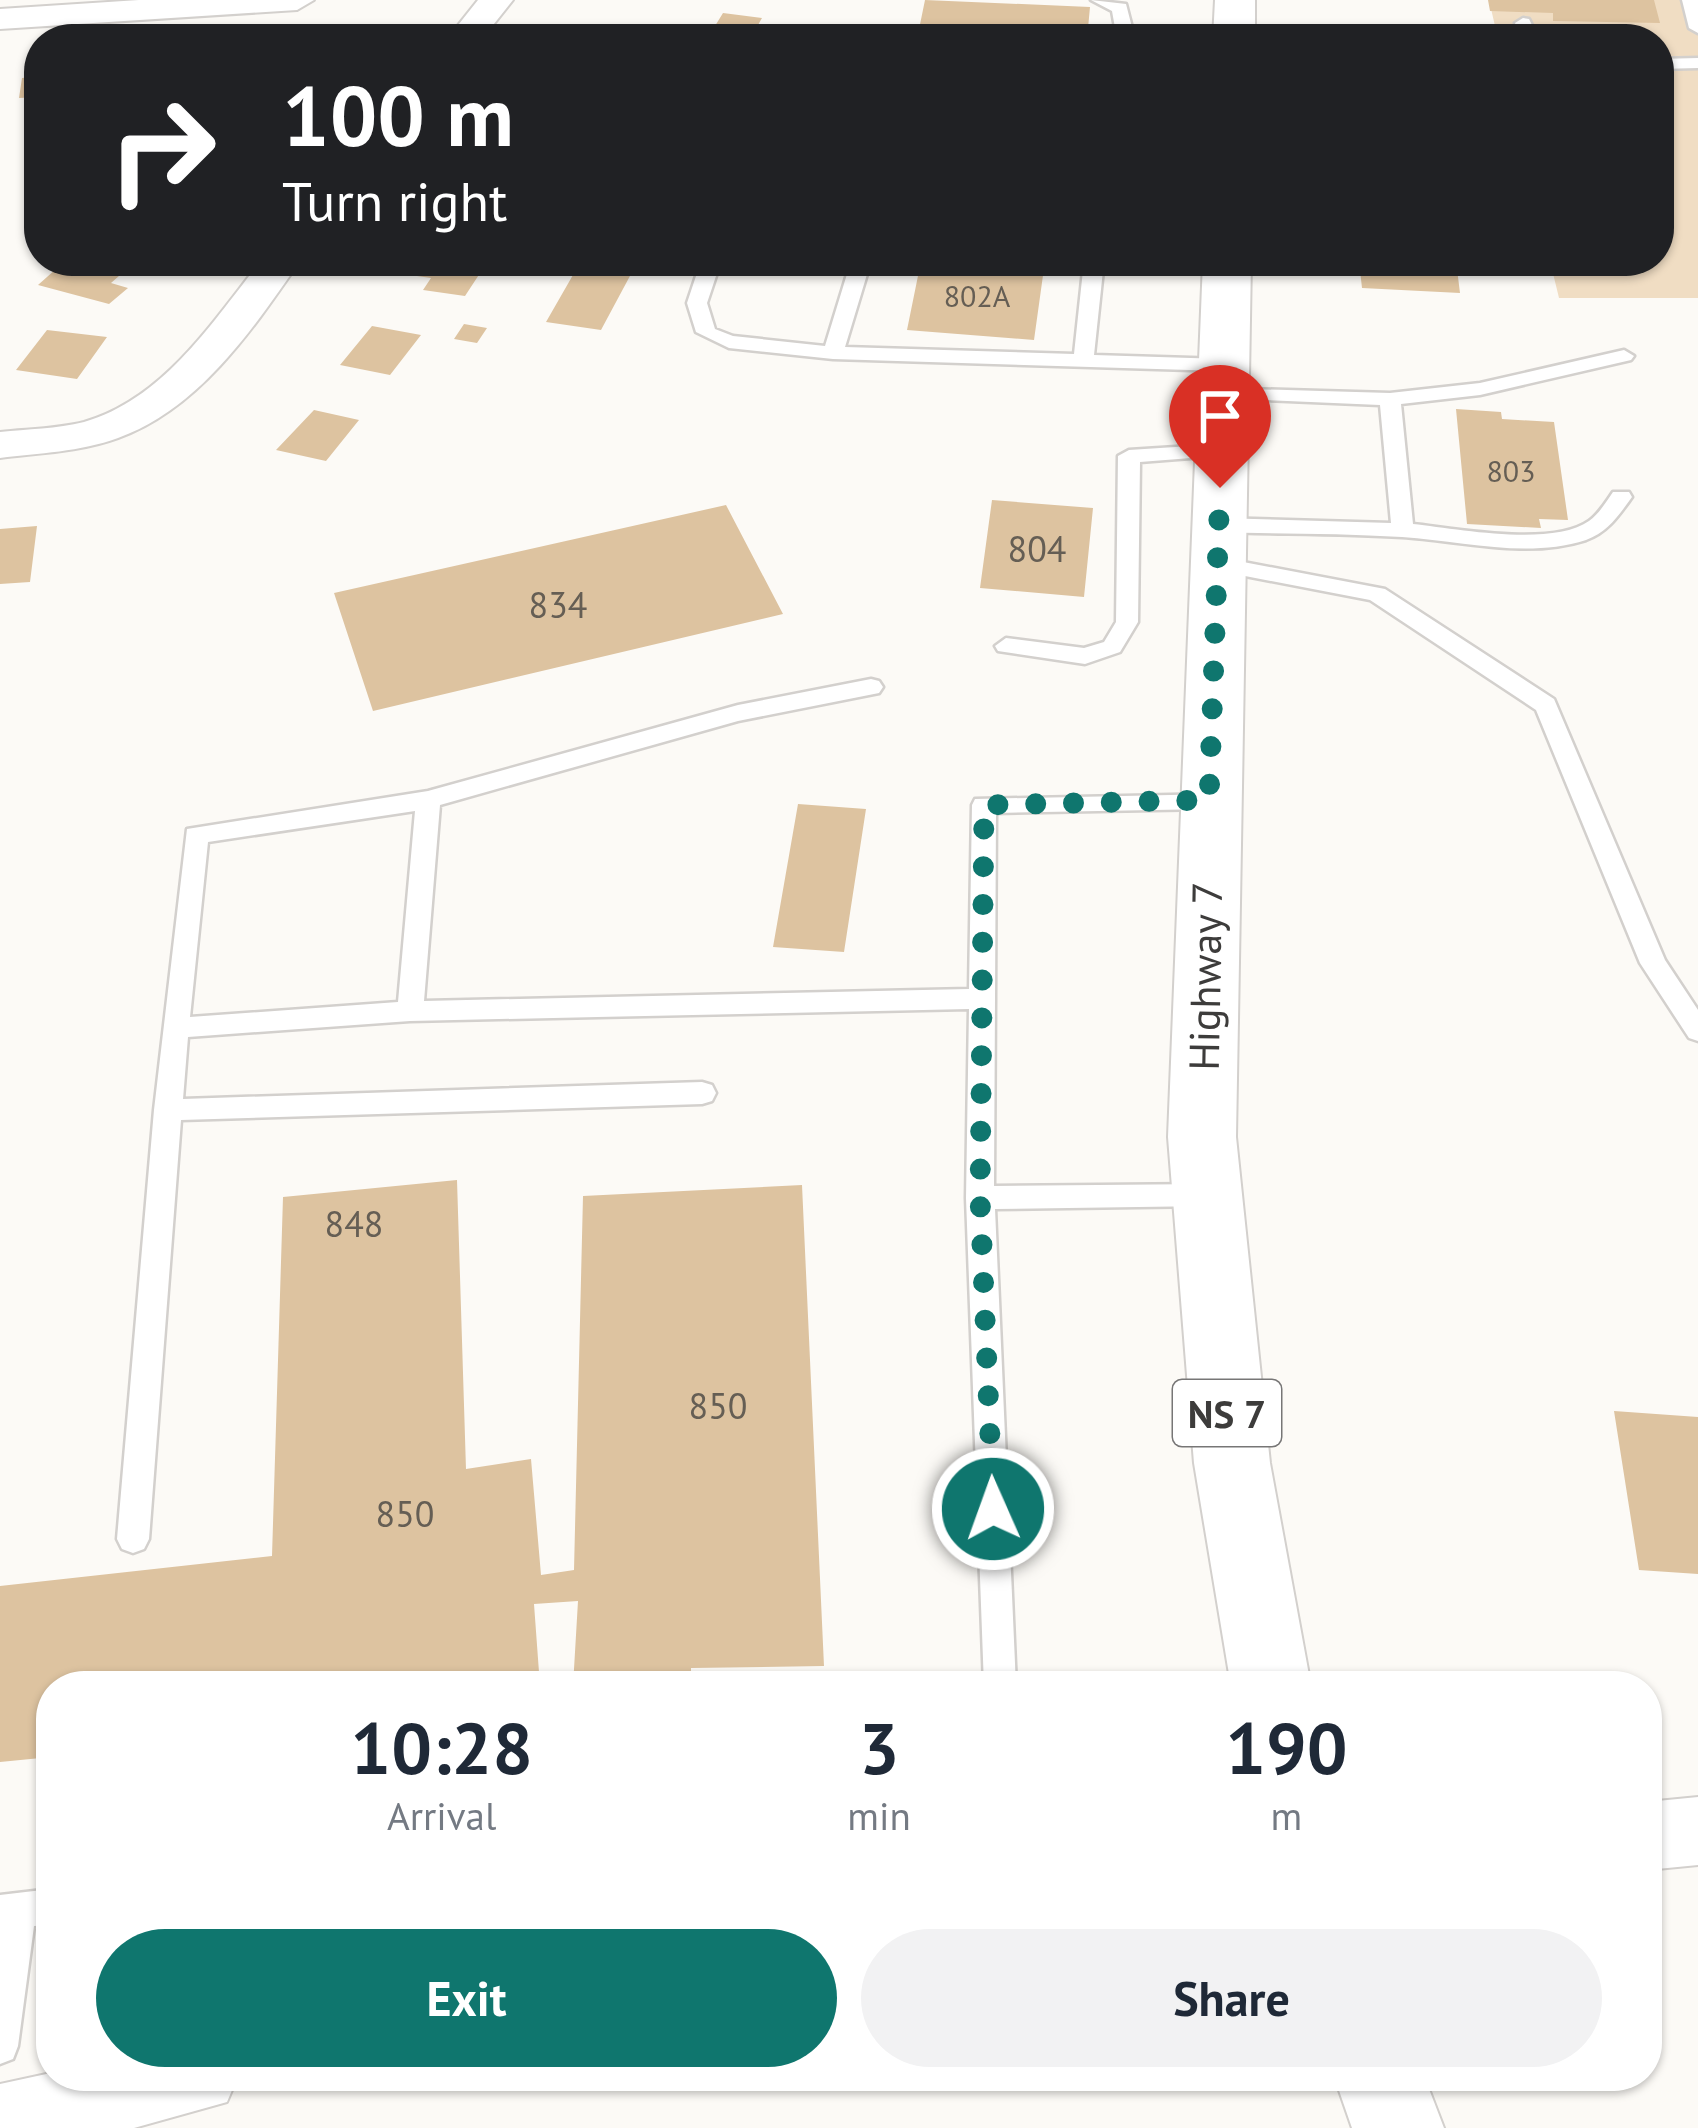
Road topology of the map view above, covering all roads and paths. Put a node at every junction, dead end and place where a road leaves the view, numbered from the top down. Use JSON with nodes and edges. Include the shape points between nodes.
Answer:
{"nodes":[{"id":1,"x":297,"y":0,"type":"edge"},
{"id":2,"x":496,"y":0,"type":"edge"},
{"id":3,"x":1099,"y":0,"type":"edge"},
{"id":4,"x":1690,"y":0,"type":"edge"},
{"id":5,"x":105,"y":6,"type":"edge"},
{"id":6,"x":0,"y":19,"type":"edge"},
{"id":7,"x":476,"y":24,"type":"edge"},
{"id":8,"x":1123,"y":24,"type":"edge"},
{"id":9,"x":1698,"y":28,"type":"edge"},
{"id":10,"x":269,"y":276,"type":"edge"},
{"id":11,"x":706,"y":276,"type":"edge"},
{"id":12,"x":856,"y":276,"type":"edge"},
{"id":13,"x":1092,"y":276,"type":"edge"},
{"id":14,"x":1226,"y":276,"type":"edge"},
{"id":15,"x":833,"y":353,"type":"junction"},
{"id":16,"x":1624,"y":356,"type":"dead end"},
{"id":17,"x":1083,"y":361,"type":"junction"},
{"id":18,"x":1223,"y":379,"type":"junction"},
{"id":19,"x":1390,"y":399,"type":"junction"},
{"id":20,"x":0,"y":445,"type":"edge"},
{"id":21,"x":1222,"y":450,"type":"junction"},
{"id":22,"x":1621,"y":497,"type":"dead end"},
{"id":23,"x":1403,"y":530,"type":"junction"},
{"id":24,"x":1217,"y":544,"type":"junction"},
{"id":25,"x":1006,"y":646,"type":"dead end"},
{"id":26,"x":871,"y":688,"type":"dead end"},
{"id":27,"x":428,"y":800,"type":"junction"},
{"id":28,"x":1209,"y":800,"type":"junction"},
{"id":29,"x":982,"y":999,"type":"junction"},
{"id":30,"x":410,"y":1011,"type":"junction"},
{"id":31,"x":176,"y":1028,"type":"junction"},
{"id":32,"x":1698,"y":1031,"type":"edge"},
{"id":33,"x":702,"y":1093,"type":"dead end"},
{"id":34,"x":168,"y":1110,"type":"junction"},
{"id":35,"x":1208,"y":1195,"type":"junction"},
{"id":36,"x":980,"y":1198,"type":"junction"},
{"id":37,"x":134,"y":1539,"type":"dead end"},
{"id":38,"x":999,"y":1671,"type":"edge"},
{"id":39,"x":1268,"y":1671,"type":"edge"},
{"id":40,"x":1698,"y":1831,"type":"edge"},
{"id":41,"x":1662,"y":1835,"type":"edge"},
{"id":42,"x":23,"y":1910,"type":"edge"},
{"id":43,"x":0,"y":2046,"type":"edge"},
{"id":44,"x":134,"y":2091,"type":"edge"},
{"id":45,"x":1384,"y":2091,"type":"edge"},
{"id":46,"x":0,"y":2121,"type":"edge"},
{"id":47,"x":1397,"y":2128,"type":"edge"}],
"edges":[{"from":1,"to":5,"type":"street"},
{"from":2,"to":7,"type":"street"},
{"from":3,"to":8,"type":"lane","via":[[1120,8]]},
{"from":4,"to":9,"type":"lane"},
{"from":5,"to":6,"type":"street"},
{"from":10,"to":20,"type":"street","via":[[181,383],[146,410],[98,431]]},
{"from":11,"to":15,"type":"lane","via":[[697,303],[706,332],[752,346]]},
{"from":12,"to":15,"type":"lane"},
{"from":13,"to":17,"type":"lane"},
{"from":14,"to":18,"type":"main road","name":"Highway 7","number":"NS 7"},
{"from":15,"to":17,"type":"lane"},
{"from":16,"to":19,"type":"lane","via":[[1480,389]]},
{"from":17,"to":18,"type":"lane"},
{"from":18,"to":19,"type":"lane"},
{"from":18,"to":21,"type":"main road","name":"Highway 7","number":"NS 7"},
{"from":19,"to":23,"type":"lane"},
{"from":21,"to":24,"type":"main road","name":"Highway 7","number":"NS 7"},
{"from":21,"to":25,"type":"lane","via":[[1129,456],[1127,622],[1112,646],[1085,656]]},
{"from":22,"to":23,"type":"lane","via":[[1595,528],[1557,538]]},
{"from":23,"to":24,"type":"lane"},
{"from":24,"to":28,"type":"main road","name":"Highway 7","number":"NS 7"},
{"from":24,"to":32,"type":"lane","via":[[1377,594],[1546,706],[1653,963]]},
{"from":26,"to":27,"type":"lane","via":[[738,713]]},
{"from":27,"to":30,"type":"lane"},
{"from":27,"to":31,"type":"lane","via":[[196,836]]},
{"from":28,"to":29,"type":"lane","via":[[984,805]]},
{"from":28,"to":35,"type":"main road","name":"Highway 7","number":"NS 7","via":[[1202,1137]]},
{"from":29,"to":30,"type":"lane"},
{"from":29,"to":36,"type":"lane"},
{"from":30,"to":31,"type":"lane"},
{"from":31,"to":34,"type":"lane"},
{"from":33,"to":34,"type":"lane"},
{"from":34,"to":37,"type":"lane"},
{"from":35,"to":36,"type":"lane"},
{"from":35,"to":39,"type":"main road","name":"Highway 7","number":"NS 7","via":[[1232,1463]]},
{"from":36,"to":38,"type":"lane"},
{"from":40,"to":41,"type":"street"},
{"from":42,"to":43,"type":"lane"},
{"from":44,"to":46,"type":"street"},
{"from":45,"to":47,"type":"main road"}]}
